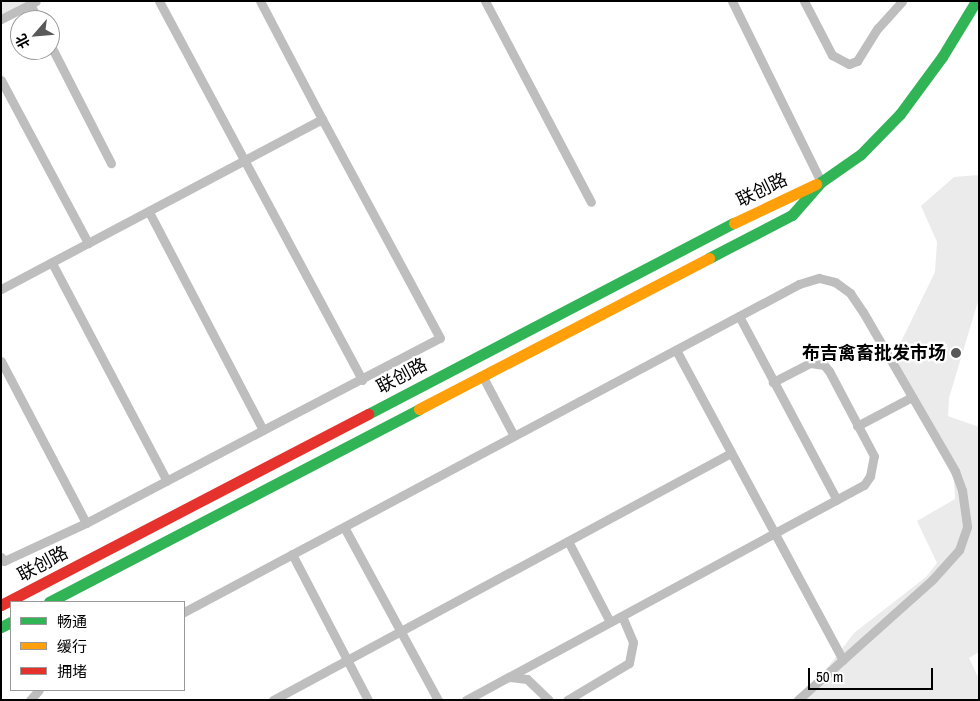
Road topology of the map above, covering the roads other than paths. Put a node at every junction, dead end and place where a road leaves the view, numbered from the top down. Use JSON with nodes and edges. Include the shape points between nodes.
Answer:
{"nodes":[{"id":1,"x":159,"y":1,"type":"edge"},
{"id":2,"x":260,"y":1,"type":"edge"},
{"id":3,"x":485,"y":1,"type":"edge"},
{"id":4,"x":732,"y":1,"type":"edge"},
{"id":5,"x":804,"y":1,"type":"edge"},
{"id":6,"x":902,"y":1,"type":"edge"},
{"id":7,"x":976,"y":1,"type":"edge"},
{"id":8,"x":33,"y":3,"type":"edge"},
{"id":9,"x":1,"y":19,"type":"edge"},
{"id":10,"x":58,"y":60,"type":"edge"},
{"id":11,"x":1,"y":80,"type":"edge"},
{"id":12,"x":322,"y":120,"type":"junction"},
{"id":13,"x":246,"y":160,"type":"junction"},
{"id":14,"x":111,"y":164,"type":"dead end"},
{"id":15,"x":821,"y":182,"type":"junction"},
{"id":16,"x":591,"y":202,"type":"dead end"},
{"id":17,"x":149,"y":212,"type":"junction"},
{"id":18,"x":88,"y":243,"type":"junction"},
{"id":19,"x":52,"y":263,"type":"junction"},
{"id":20,"x":2,"y":286,"type":"edge"},
{"id":21,"x":739,"y":316,"type":"junction"},
{"id":22,"x":676,"y":350,"type":"junction"},
{"id":23,"x":473,"y":359,"type":"junction"},
{"id":24,"x":1,"y":361,"type":"edge"},
{"id":25,"x":482,"y":376,"type":"junction"},
{"id":26,"x":362,"y":380,"type":"junction"},
{"id":27,"x":774,"y":382,"type":"junction"},
{"id":28,"x":912,"y":398,"type":"junction"},
{"id":29,"x":857,"y":426,"type":"junction"},
{"id":30,"x":263,"y":430,"type":"junction"},
{"id":31,"x":514,"y":436,"type":"junction"},
{"id":32,"x":731,"y":453,"type":"junction"},
{"id":33,"x":167,"y":481,"type":"junction"},
{"id":34,"x":837,"y":500,"type":"junction"},
{"id":35,"x":86,"y":523,"type":"junction"},
{"id":36,"x":344,"y":527,"type":"junction"},
{"id":37,"x":775,"y":534,"type":"junction"},
{"id":38,"x":568,"y":541,"type":"junction"},
{"id":39,"x":292,"y":554,"type":"junction"},
{"id":40,"x":2,"y":560,"type":"edge"},
{"id":41,"x":68,"y":598,"type":"edge"},
{"id":42,"x":11,"y":601,"type":"edge"},
{"id":43,"x":54,"y":601,"type":"edge"},
{"id":44,"x":185,"y":611,"type":"edge"},
{"id":45,"x":622,"y":616,"type":"junction"},
{"id":46,"x":610,"y":622,"type":"junction"},
{"id":47,"x":400,"y":631,"type":"junction"},
{"id":48,"x":347,"y":659,"type":"junction"},
{"id":49,"x":843,"y":660,"type":"junction"},
{"id":50,"x":508,"y":677,"type":"junction"},
{"id":51,"x":274,"y":700,"type":"edge"},
{"id":52,"x":368,"y":700,"type":"edge"},
{"id":53,"x":438,"y":700,"type":"edge"},
{"id":54,"x":466,"y":700,"type":"edge"},
{"id":55,"x":549,"y":700,"type":"edge"},
{"id":56,"x":567,"y":700,"type":"edge"},
{"id":57,"x":798,"y":700,"type":"edge"}],
"edges":[{"from":1,"to":13,"type":"lane"},
{"from":2,"to":12,"type":"lane"},
{"from":3,"to":16,"type":"lane"},
{"from":4,"to":15,"type":"lane"},
{"from":5,"to":6,"type":"lane","via":[[832,55],[849,64],[857,61],[878,28]]},
{"from":7,"to":15,"type":"street","name":"联创路","via":[[942,57],[900,114],[861,154]]},
{"from":8,"to":9,"type":"lane"},
{"from":10,"to":14,"type":"lane"},
{"from":11,"to":18,"type":"lane"},
{"from":12,"to":13,"type":"lane"},
{"from":12,"to":26,"type":"lane","via":[[440,338]]},
{"from":13,"to":17,"type":"lane"},
{"from":13,"to":26,"type":"lane"},
{"from":15,"to":23,"type":"street","name":"联创路","via":[[784,197]]},
{"from":15,"to":25,"type":"street","name":"联创路","via":[[792,215]]},
{"from":17,"to":18,"type":"lane"},
{"from":17,"to":30,"type":"lane"},
{"from":18,"to":19,"type":"lane"},
{"from":19,"to":20,"type":"lane"},
{"from":19,"to":33,"type":"lane"},
{"from":21,"to":22,"type":"lane"},
{"from":21,"to":27,"type":"lane"},
{"from":21,"to":28,"type":"lane","via":[[799,284],[819,278],[835,282],[850,293],[863,312]]},
{"from":22,"to":31,"type":"lane"},
{"from":22,"to":32,"type":"lane"},
{"from":23,"to":25,"type":"lane"},
{"from":23,"to":42,"type":"street","name":"联创路"},
{"from":24,"to":35,"type":"lane"},
{"from":25,"to":31,"type":"lane"},
{"from":25,"to":41,"type":"street","name":"联创路"},
{"from":26,"to":30,"type":"lane"},
{"from":27,"to":29,"type":"lane","via":[[810,363],[824,365]]},
{"from":27,"to":34,"type":"lane"},
{"from":28,"to":29,"type":"lane"},
{"from":28,"to":49,"type":"lane","via":[[955,471],[962,490],[967,519],[964,541],[932,580]]},
{"from":29,"to":34,"type":"lane","via":[[874,456],[873,466],[864,485]]},
{"from":30,"to":33,"type":"lane"},
{"from":31,"to":36,"type":"lane"},
{"from":32,"to":37,"type":"lane"},
{"from":32,"to":38,"type":"lane"},
{"from":33,"to":35,"type":"lane"},
{"from":34,"to":37,"type":"lane"},
{"from":35,"to":40,"type":"lane"},
{"from":36,"to":39,"type":"lane"},
{"from":36,"to":47,"type":"lane"},
{"from":37,"to":45,"type":"lane"},
{"from":37,"to":49,"type":"lane"},
{"from":38,"to":46,"type":"lane"},
{"from":38,"to":47,"type":"lane"},
{"from":39,"to":44,"type":"lane"},
{"from":39,"to":48,"type":"lane"},
{"from":41,"to":43,"type":"street","name":"联创路"},
{"from":45,"to":46,"type":"lane"},
{"from":45,"to":56,"type":"lane","via":[[634,642],[629,662]]},
{"from":46,"to":50,"type":"lane"},
{"from":47,"to":48,"type":"lane"},
{"from":47,"to":53,"type":"lane"},
{"from":48,"to":51,"type":"lane"},
{"from":48,"to":52,"type":"lane"},
{"from":49,"to":57,"type":"lane"},
{"from":50,"to":54,"type":"lane"},
{"from":50,"to":55,"type":"lane","via":[[527,679]]}]}
